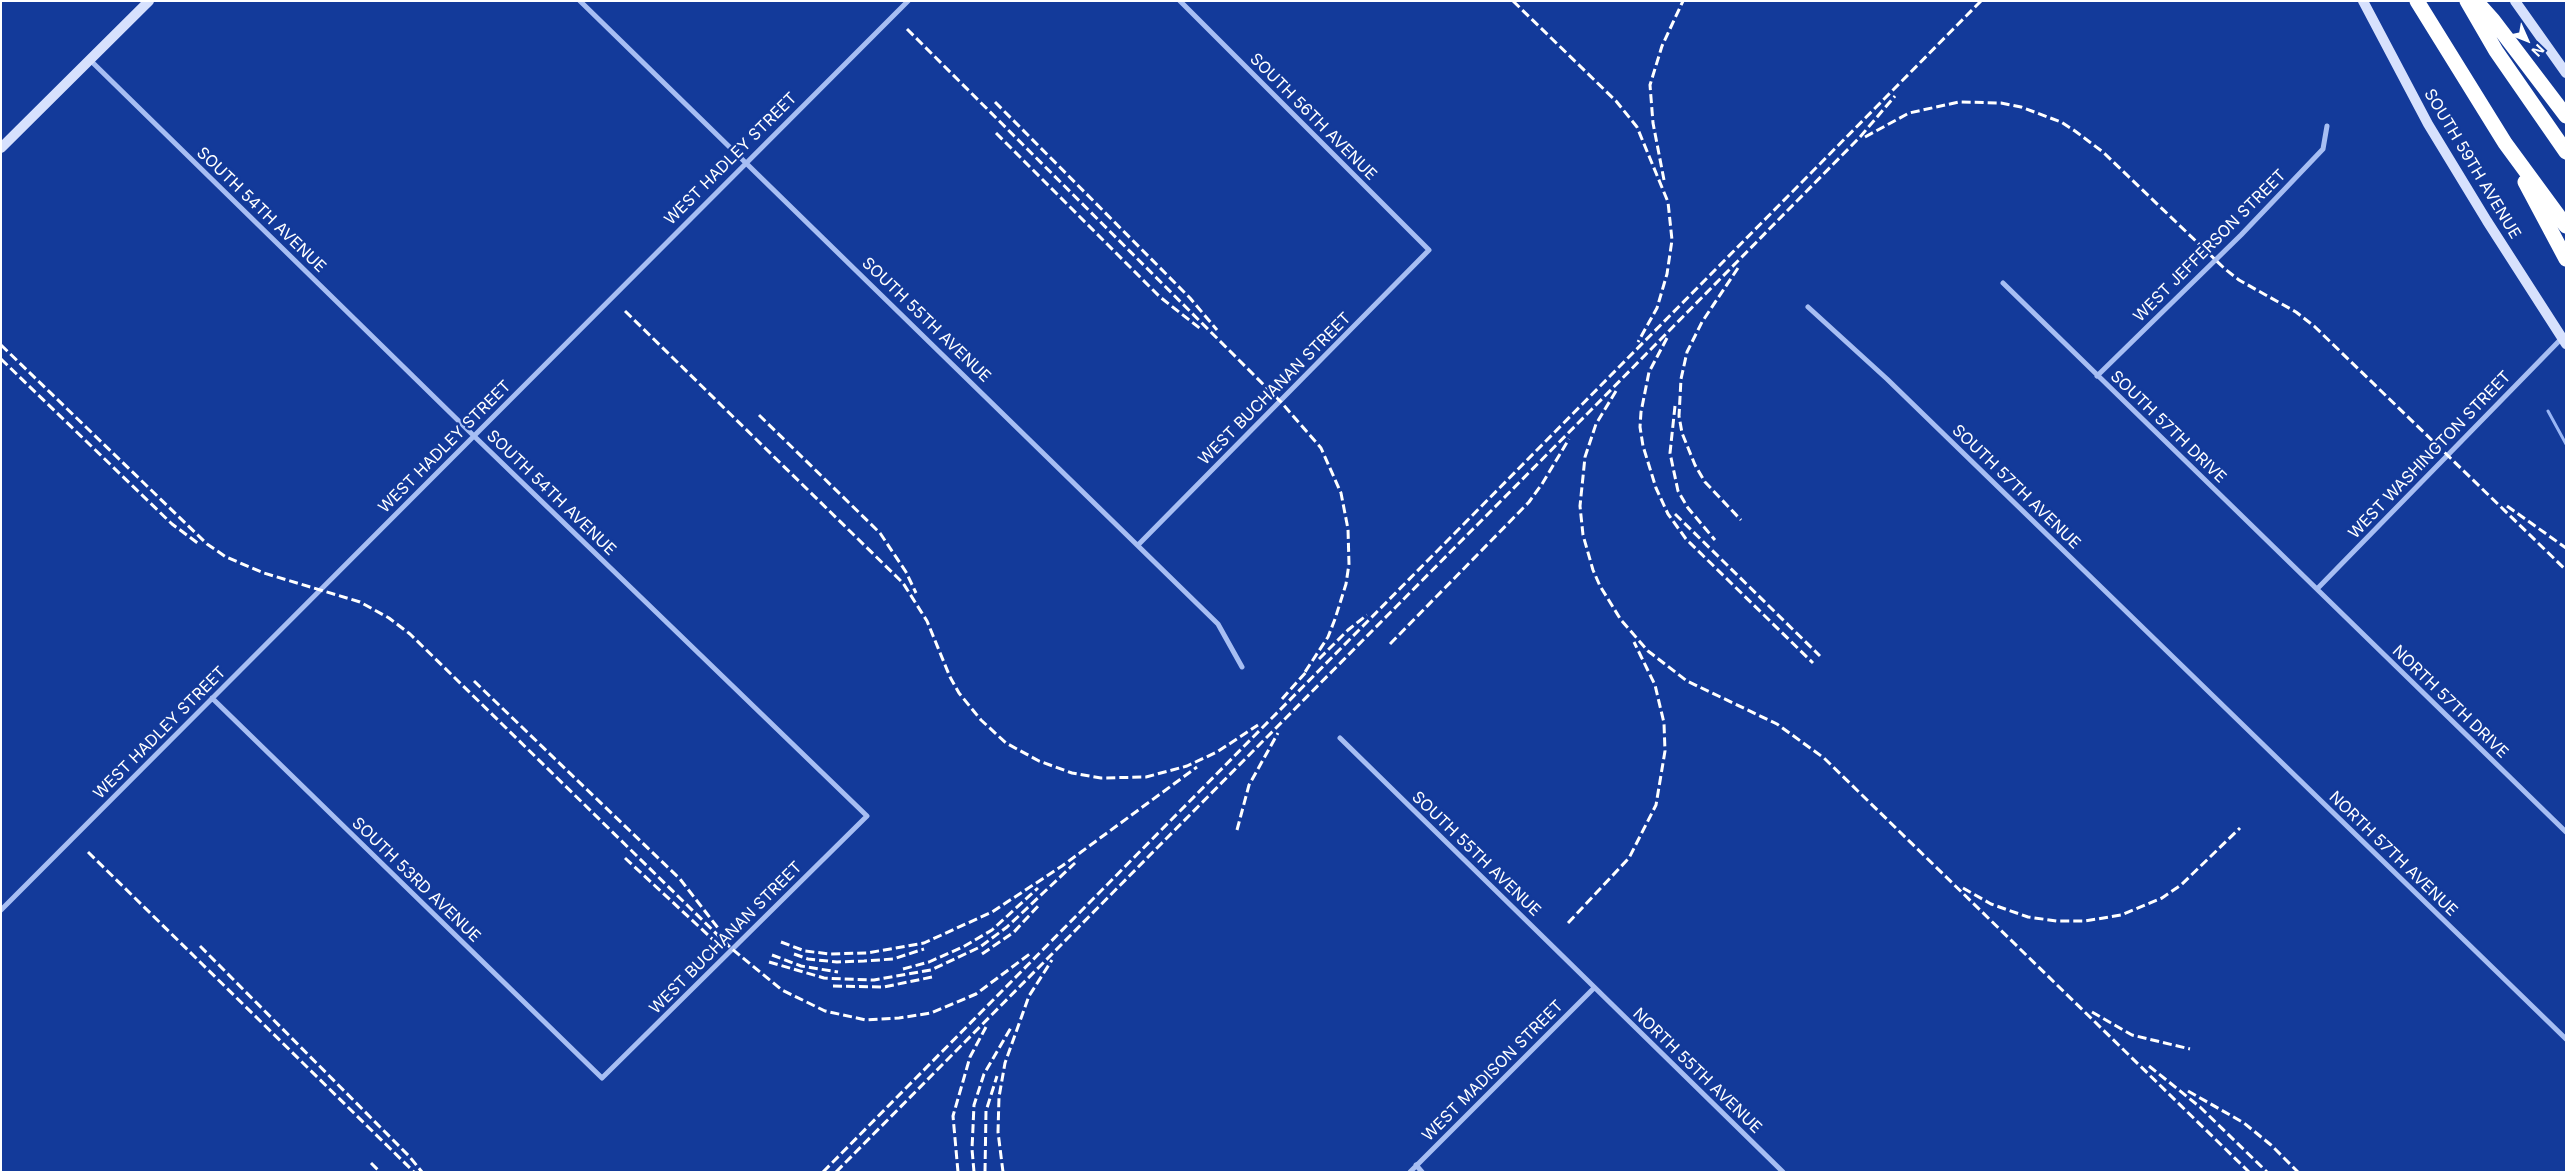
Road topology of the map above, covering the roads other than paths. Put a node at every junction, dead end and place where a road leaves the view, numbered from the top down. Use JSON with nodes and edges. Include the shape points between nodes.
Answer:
{"nodes":[{"id":1,"x":149,"y":1,"type":"edge"},
{"id":2,"x":580,"y":1,"type":"edge"},
{"id":3,"x":908,"y":1,"type":"edge"},
{"id":4,"x":1180,"y":1,"type":"edge"},
{"id":5,"x":2363,"y":1,"type":"edge"},
{"id":6,"x":2417,"y":1,"type":"edge"},
{"id":7,"x":2467,"y":1,"type":"edge"},
{"id":8,"x":2476,"y":1,"type":"edge"},
{"id":9,"x":2515,"y":1,"type":"edge"},
{"id":10,"x":90,"y":60,"type":"junction"},
{"id":11,"x":2566,"y":73,"type":"edge"},
{"id":12,"x":2566,"y":116,"type":"edge"},
{"id":13,"x":2327,"y":126,"type":"dead end"},
{"id":14,"x":2505,"y":143,"type":"junction"},
{"id":15,"x":1,"y":148,"type":"edge"},
{"id":16,"x":2566,"y":152,"type":"edge"},
{"id":17,"x":746,"y":161,"type":"junction"},
{"id":18,"x":2566,"y":226,"type":"edge"},
{"id":19,"x":1429,"y":250,"type":"joint"},
{"id":20,"x":2566,"y":259,"type":"edge"},
{"id":21,"x":2003,"y":283,"type":"dead end"},
{"id":22,"x":1808,"y":307,"type":"dead end"},
{"id":23,"x":2564,"y":341,"type":"edge"},
{"id":24,"x":2098,"y":376,"type":"junction"},
{"id":25,"x":474,"y":436,"type":"junction"},
{"id":26,"x":1138,"y":545,"type":"junction"},
{"id":27,"x":2317,"y":589,"type":"junction"},
{"id":28,"x":1242,"y":667,"type":"dead end"},
{"id":29,"x":2204,"y":687,"type":"joint"},
{"id":30,"x":212,"y":698,"type":"junction"},
{"id":31,"x":1340,"y":738,"type":"dead end"},
{"id":32,"x":867,"y":816,"type":"joint"},
{"id":33,"x":2566,"y":832,"type":"edge"},
{"id":34,"x":1,"y":910,"type":"edge"},
{"id":35,"x":1594,"y":988,"type":"junction"},
{"id":36,"x":2566,"y":1039,"type":"edge"},
{"id":37,"x":602,"y":1078,"type":"joint"},
{"id":38,"x":1416,"y":1166,"type":"junction"},
{"id":39,"x":1410,"y":1172,"type":"edge"},
{"id":40,"x":1422,"y":1172,"type":"edge"},
{"id":41,"x":1783,"y":1172,"type":"edge"}],
"edges":[{"from":1,"to":10,"type":"main road"},
{"from":2,"to":17,"type":"street","name":"SOUTH 55TH AVENUE"},
{"from":3,"to":17,"type":"street","name":"WEST HADLEY STREET"},
{"from":4,"to":19,"type":"street","name":"SOUTH 56TH AVENUE"},
{"from":5,"to":23,"type":"main road","name":"SOUTH 59TH AVENUE","via":[[2428,124]]},
{"from":6,"to":14,"type":"highway"},
{"from":7,"to":16,"type":"highway","via":[[2496,51]]},
{"from":8,"to":12,"type":"highway"},
{"from":9,"to":11,"type":"main road"},
{"from":10,"to":15,"type":"main road"},
{"from":10,"to":25,"type":"street","name":"SOUTH 54TH AVENUE"},
{"from":13,"to":24,"type":"street","name":"WEST JEFFERSON STREET","via":[[2323,149]]},
{"from":14,"to":18,"type":"highway"},
{"from":14,"to":20,"type":"highway"},
{"from":17,"to":25,"type":"street","name":"WEST HADLEY STREET"},
{"from":17,"to":26,"type":"street","name":"SOUTH 55TH AVENUE"},
{"from":19,"to":26,"type":"street","name":"WEST BUCHANAN STREET"},
{"from":21,"to":24,"type":"street","name":"SOUTH 57TH DRIVE"},
{"from":22,"to":29,"type":"street","name":"SOUTH 57TH AVENUE"},
{"from":23,"to":27,"type":"street","name":"WEST WASHINGTON STREET"},
{"from":24,"to":27,"type":"street","name":"SOUTH 57TH DRIVE"},
{"from":25,"to":30,"type":"street","name":"WEST HADLEY STREET"},
{"from":25,"to":32,"type":"street","name":"SOUTH 54TH AVENUE"},
{"from":26,"to":28,"type":"street","name":"SOUTH 55TH AVENUE","via":[[1218,624]]},
{"from":27,"to":33,"type":"street","name":"NORTH 57TH DRIVE"},
{"from":29,"to":36,"type":"street","name":"NORTH 57TH AVENUE"},
{"from":30,"to":34,"type":"street","name":"WEST HADLEY STREET"},
{"from":30,"to":37,"type":"street","name":"SOUTH 53RD AVENUE"},
{"from":31,"to":35,"type":"street","name":"SOUTH 55TH AVENUE"},
{"from":32,"to":37,"type":"street","name":"WEST BUCHANAN STREET"},
{"from":35,"to":38,"type":"street","name":"WEST MADISON STREET"},
{"from":35,"to":41,"type":"street","name":"NORTH 55TH AVENUE"},
{"from":38,"to":39,"type":"street","name":"WEST MADISON STREET"},
{"from":38,"to":40,"type":"street"}]}
